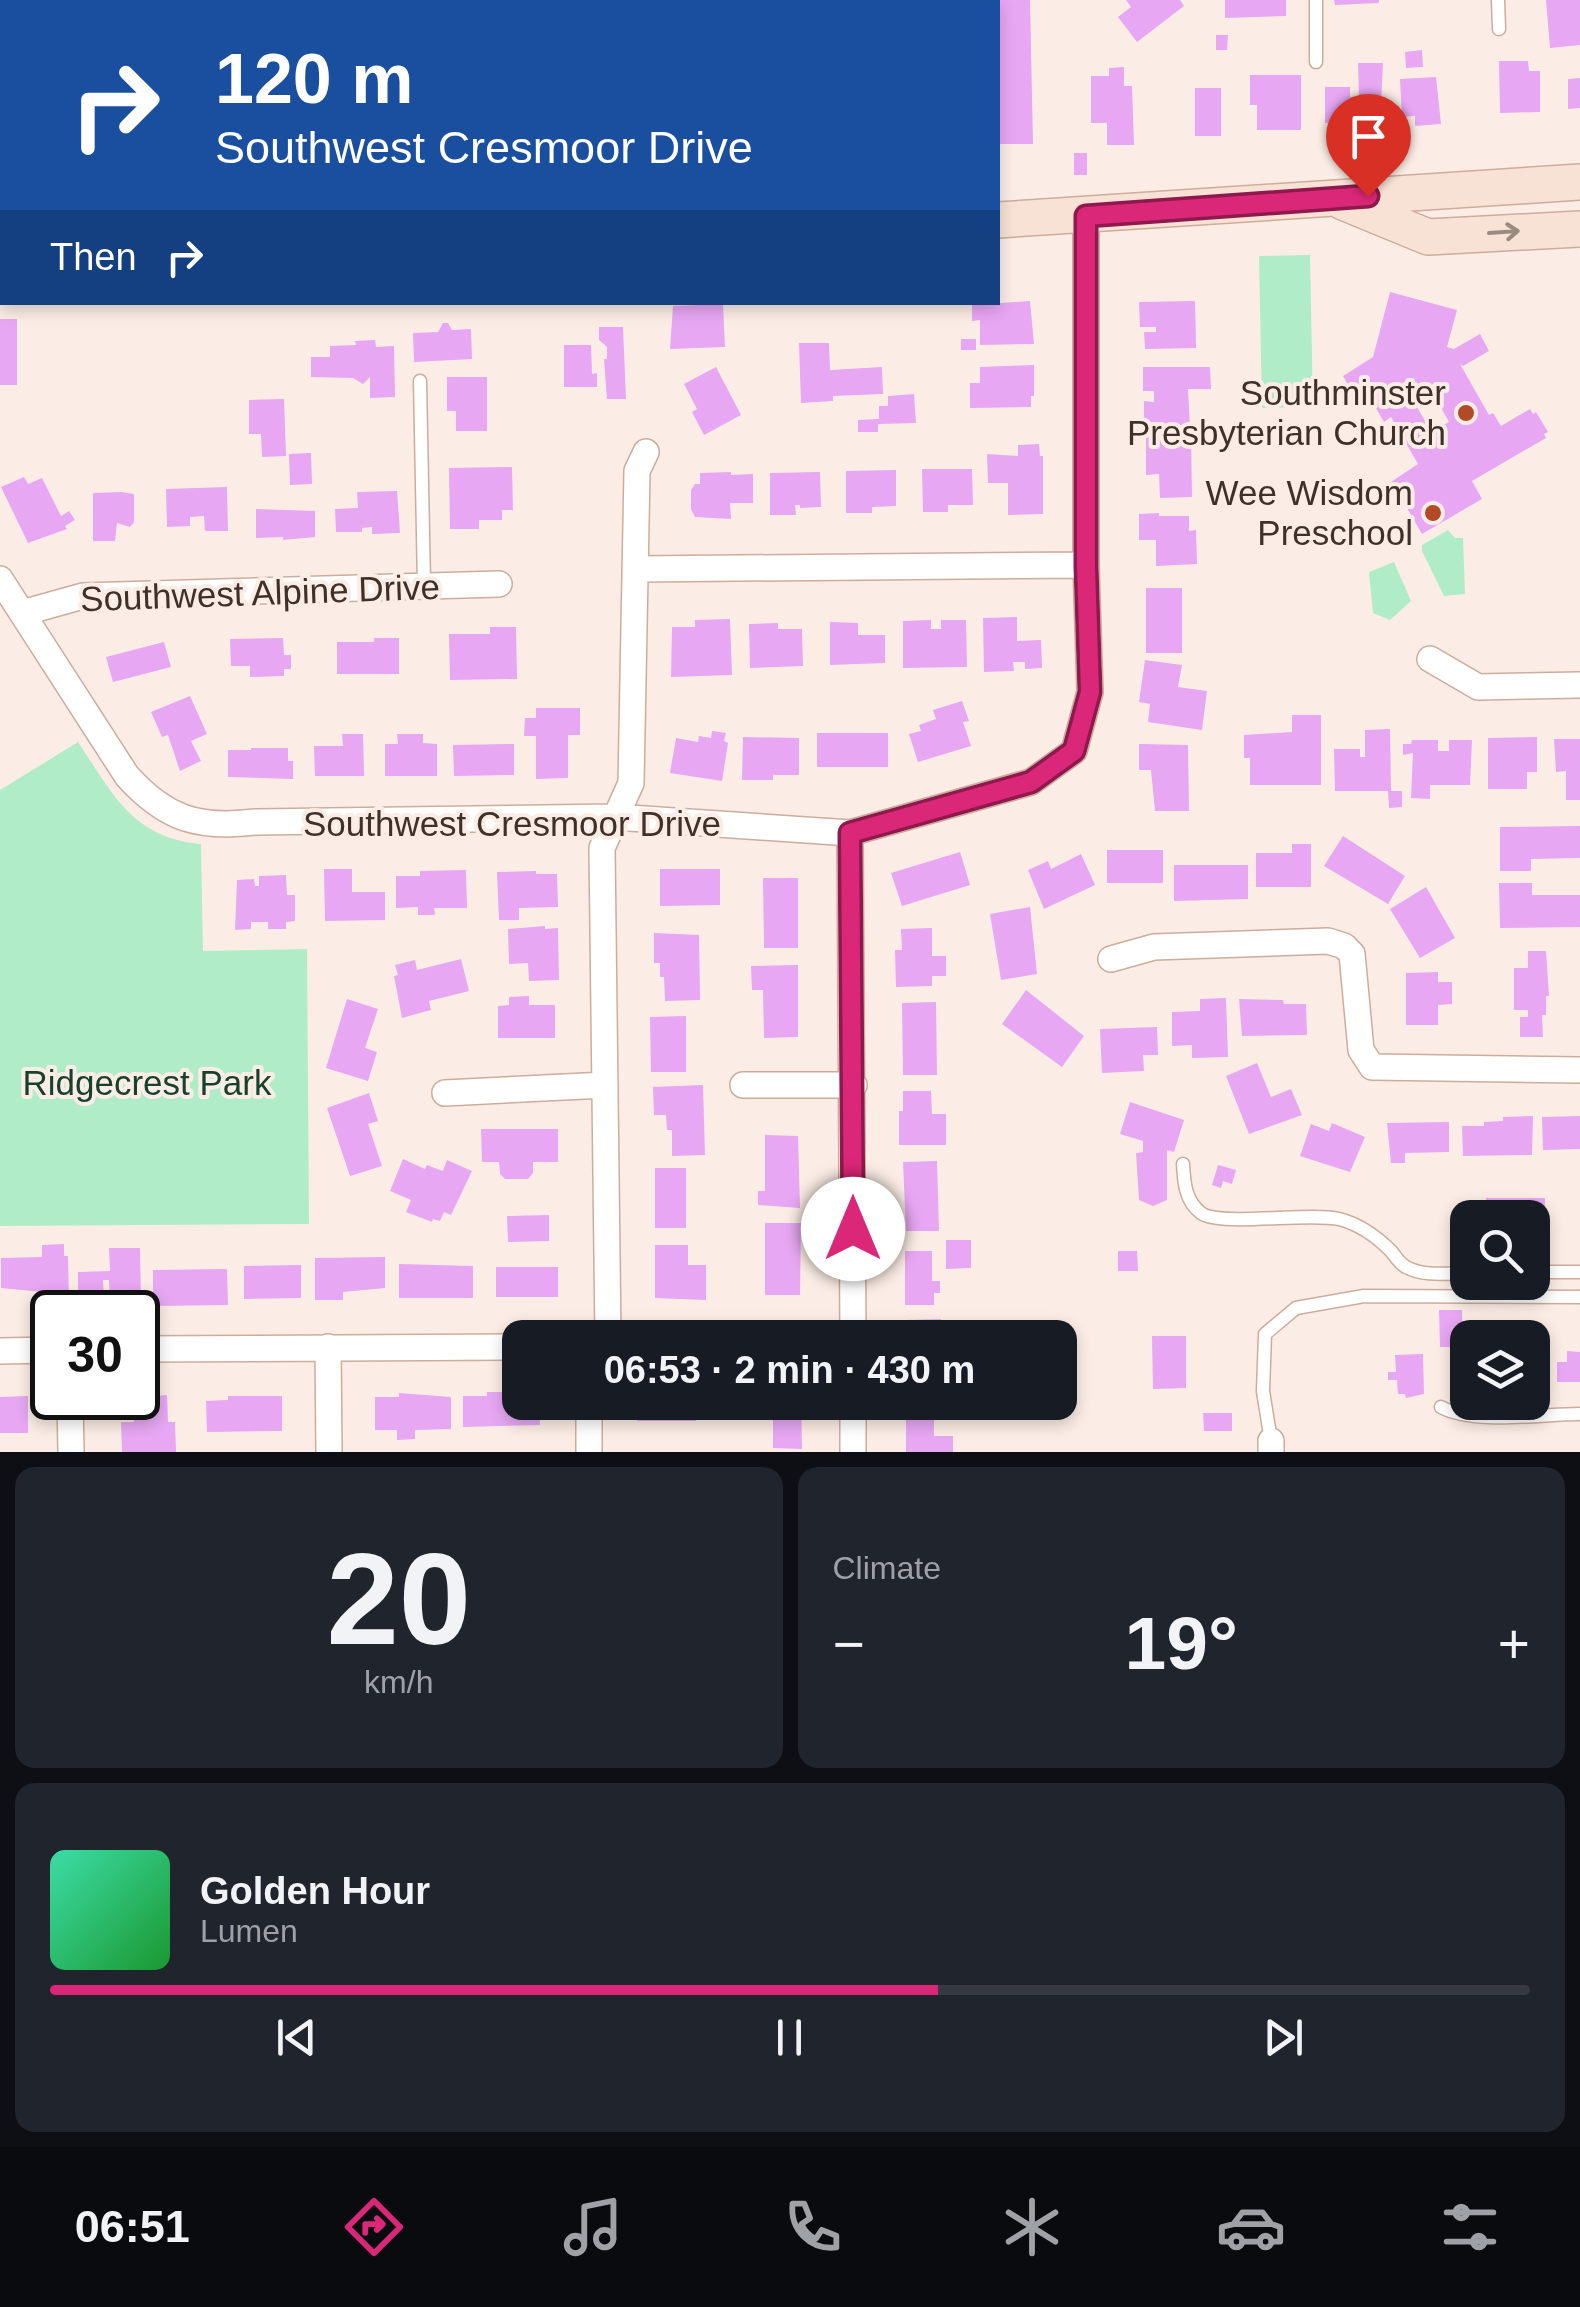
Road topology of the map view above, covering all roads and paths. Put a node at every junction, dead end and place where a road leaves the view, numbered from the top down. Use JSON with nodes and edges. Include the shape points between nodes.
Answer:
{"nodes":[{"id":1,"x":1316,"y":0,"type":"edge"},
{"id":2,"x":1498,"y":0,"type":"edge"},
{"id":3,"x":1500,"y":29,"type":"dead end"},
{"id":4,"x":1316,"y":62,"type":"dead end"},
{"id":5,"x":1580,"y":182,"type":"edge"},
{"id":6,"x":1333,"y":198,"type":"junction"},
{"id":7,"x":1086,"y":216,"type":"junction"},
{"id":8,"x":1000,"y":220,"type":"edge"},
{"id":9,"x":1580,"y":229,"type":"edge"},
{"id":10,"x":420,"y":382,"type":"dead end"},
{"id":11,"x":646,"y":452,"type":"dead end"},
{"id":12,"x":1086,"y":566,"type":"junction"},
{"id":13,"x":636,"y":569,"type":"junction"},
{"id":14,"x":0,"y":578,"type":"edge"},
{"id":15,"x":500,"y":584,"type":"dead end"},
{"id":16,"x":424,"y":585,"type":"junction"},
{"id":17,"x":22,"y":613,"type":"junction"},
{"id":18,"x":1430,"y":659,"type":"dead end"},
{"id":19,"x":1580,"y":685,"type":"edge"},
{"id":20,"x":614,"y":817,"type":"junction"},
{"id":21,"x":850,"y":833,"type":"junction"},
{"id":22,"x":1111,"y":959,"type":"dead end"},
{"id":23,"x":1580,"y":1070,"type":"edge"},
{"id":24,"x":606,"y":1084,"type":"junction"},
{"id":25,"x":743,"y":1085,"type":"dead end"},
{"id":26,"x":854,"y":1085,"type":"junction"},
{"id":27,"x":445,"y":1093,"type":"dead end"},
{"id":28,"x":1183,"y":1164,"type":"dead end"},
{"id":29,"x":1550,"y":1272,"type":"edge"},
{"id":30,"x":1580,"y":1272,"type":"edge"},
{"id":31,"x":1450,"y":1273,"type":"edge"},
{"id":32,"x":1580,"y":1297,"type":"edge"},
{"id":33,"x":608,"y":1320,"type":"edge"},
{"id":34,"x":853,"y":1320,"type":"edge"},
{"id":35,"x":328,"y":1347,"type":"junction"},
{"id":36,"x":502,"y":1347,"type":"edge"},
{"id":37,"x":160,"y":1349,"type":"edge"},
{"id":38,"x":0,"y":1350,"type":"edge"},
{"id":39,"x":30,"y":1350,"type":"edge"},
{"id":40,"x":1441,"y":1407,"type":"dead end"},
{"id":41,"x":1580,"y":1414,"type":"edge"},
{"id":42,"x":70,"y":1420,"type":"edge"},
{"id":43,"x":589,"y":1420,"type":"edge"},
{"id":44,"x":853,"y":1420,"type":"edge"},
{"id":45,"x":1272,"y":1447,"type":"edge"},
{"id":46,"x":71,"y":1452,"type":"edge"},
{"id":47,"x":329,"y":1452,"type":"edge"},
{"id":48,"x":589,"y":1452,"type":"edge"},
{"id":49,"x":853,"y":1452,"type":"edge"}],
"edges":[{"from":1,"to":4,"type":"lane"},
{"from":2,"to":3,"type":"lane"},
{"from":5,"to":6,"type":"main road"},
{"from":6,"to":7,"type":"main road"},
{"from":6,"to":9,"type":"main road","one_way":true,"via":[[1428,237]]},
{"from":7,"to":8,"type":"main road"},
{"from":7,"to":12,"type":"street","name":"Southwest Cresmoor Drive"},
{"from":10,"to":16,"type":"lane"},
{"from":11,"to":13,"type":"street","via":[[637,471]]},
{"from":12,"to":13,"type":"street"},
{"from":12,"to":21,"type":"street","name":"Southwest Cresmoor Drive","via":[[1090,692],[1074,751],[1031,782]]},
{"from":13,"to":20,"type":"street","via":[[631,783]]},
{"from":14,"to":17,"type":"street","name":"Southwest Cresmoor Drive"},
{"from":15,"to":16,"type":"street","name":"Southwest Alpine Drive"},
{"from":16,"to":17,"type":"street","name":"Southwest Alpine Drive","via":[[82,596]]},
{"from":17,"to":20,"type":"street","name":"Southwest Cresmoor Drive","via":[[127,776],[179,818],[228,826]]},
{"from":18,"to":19,"type":"street","via":[[1478,687]]},
{"from":20,"to":21,"type":"street","name":"Southwest Cresmoor Drive"},
{"from":20,"to":24,"type":"street","via":[[602,848]]},
{"from":21,"to":26,"type":"street"},
{"from":22,"to":23,"type":"street","via":[[1154,947],[1328,941],[1352,954],[1361,1050],[1372,1067]]},
{"from":24,"to":27,"type":"street"},
{"from":24,"to":33,"type":"street"},
{"from":25,"to":26,"type":"street"},
{"from":26,"to":34,"type":"street"},
{"from":28,"to":31,"type":"lane","via":[[1191,1203],[1204,1216],[1340,1219],[1368,1230],[1404,1267]]},
{"from":29,"to":30,"type":"lane"},
{"from":32,"to":45,"type":"lane","via":[[1364,1296],[1296,1308],[1265,1334],[1263,1392]]},
{"from":35,"to":36,"type":"street"},
{"from":35,"to":37,"type":"street"},
{"from":35,"to":47,"type":"street"},
{"from":38,"to":39,"type":"street"},
{"from":40,"to":41,"type":"lane","via":[[1477,1416]]},
{"from":42,"to":46,"type":"street"},
{"from":43,"to":48,"type":"street"},
{"from":44,"to":49,"type":"street"}]}
